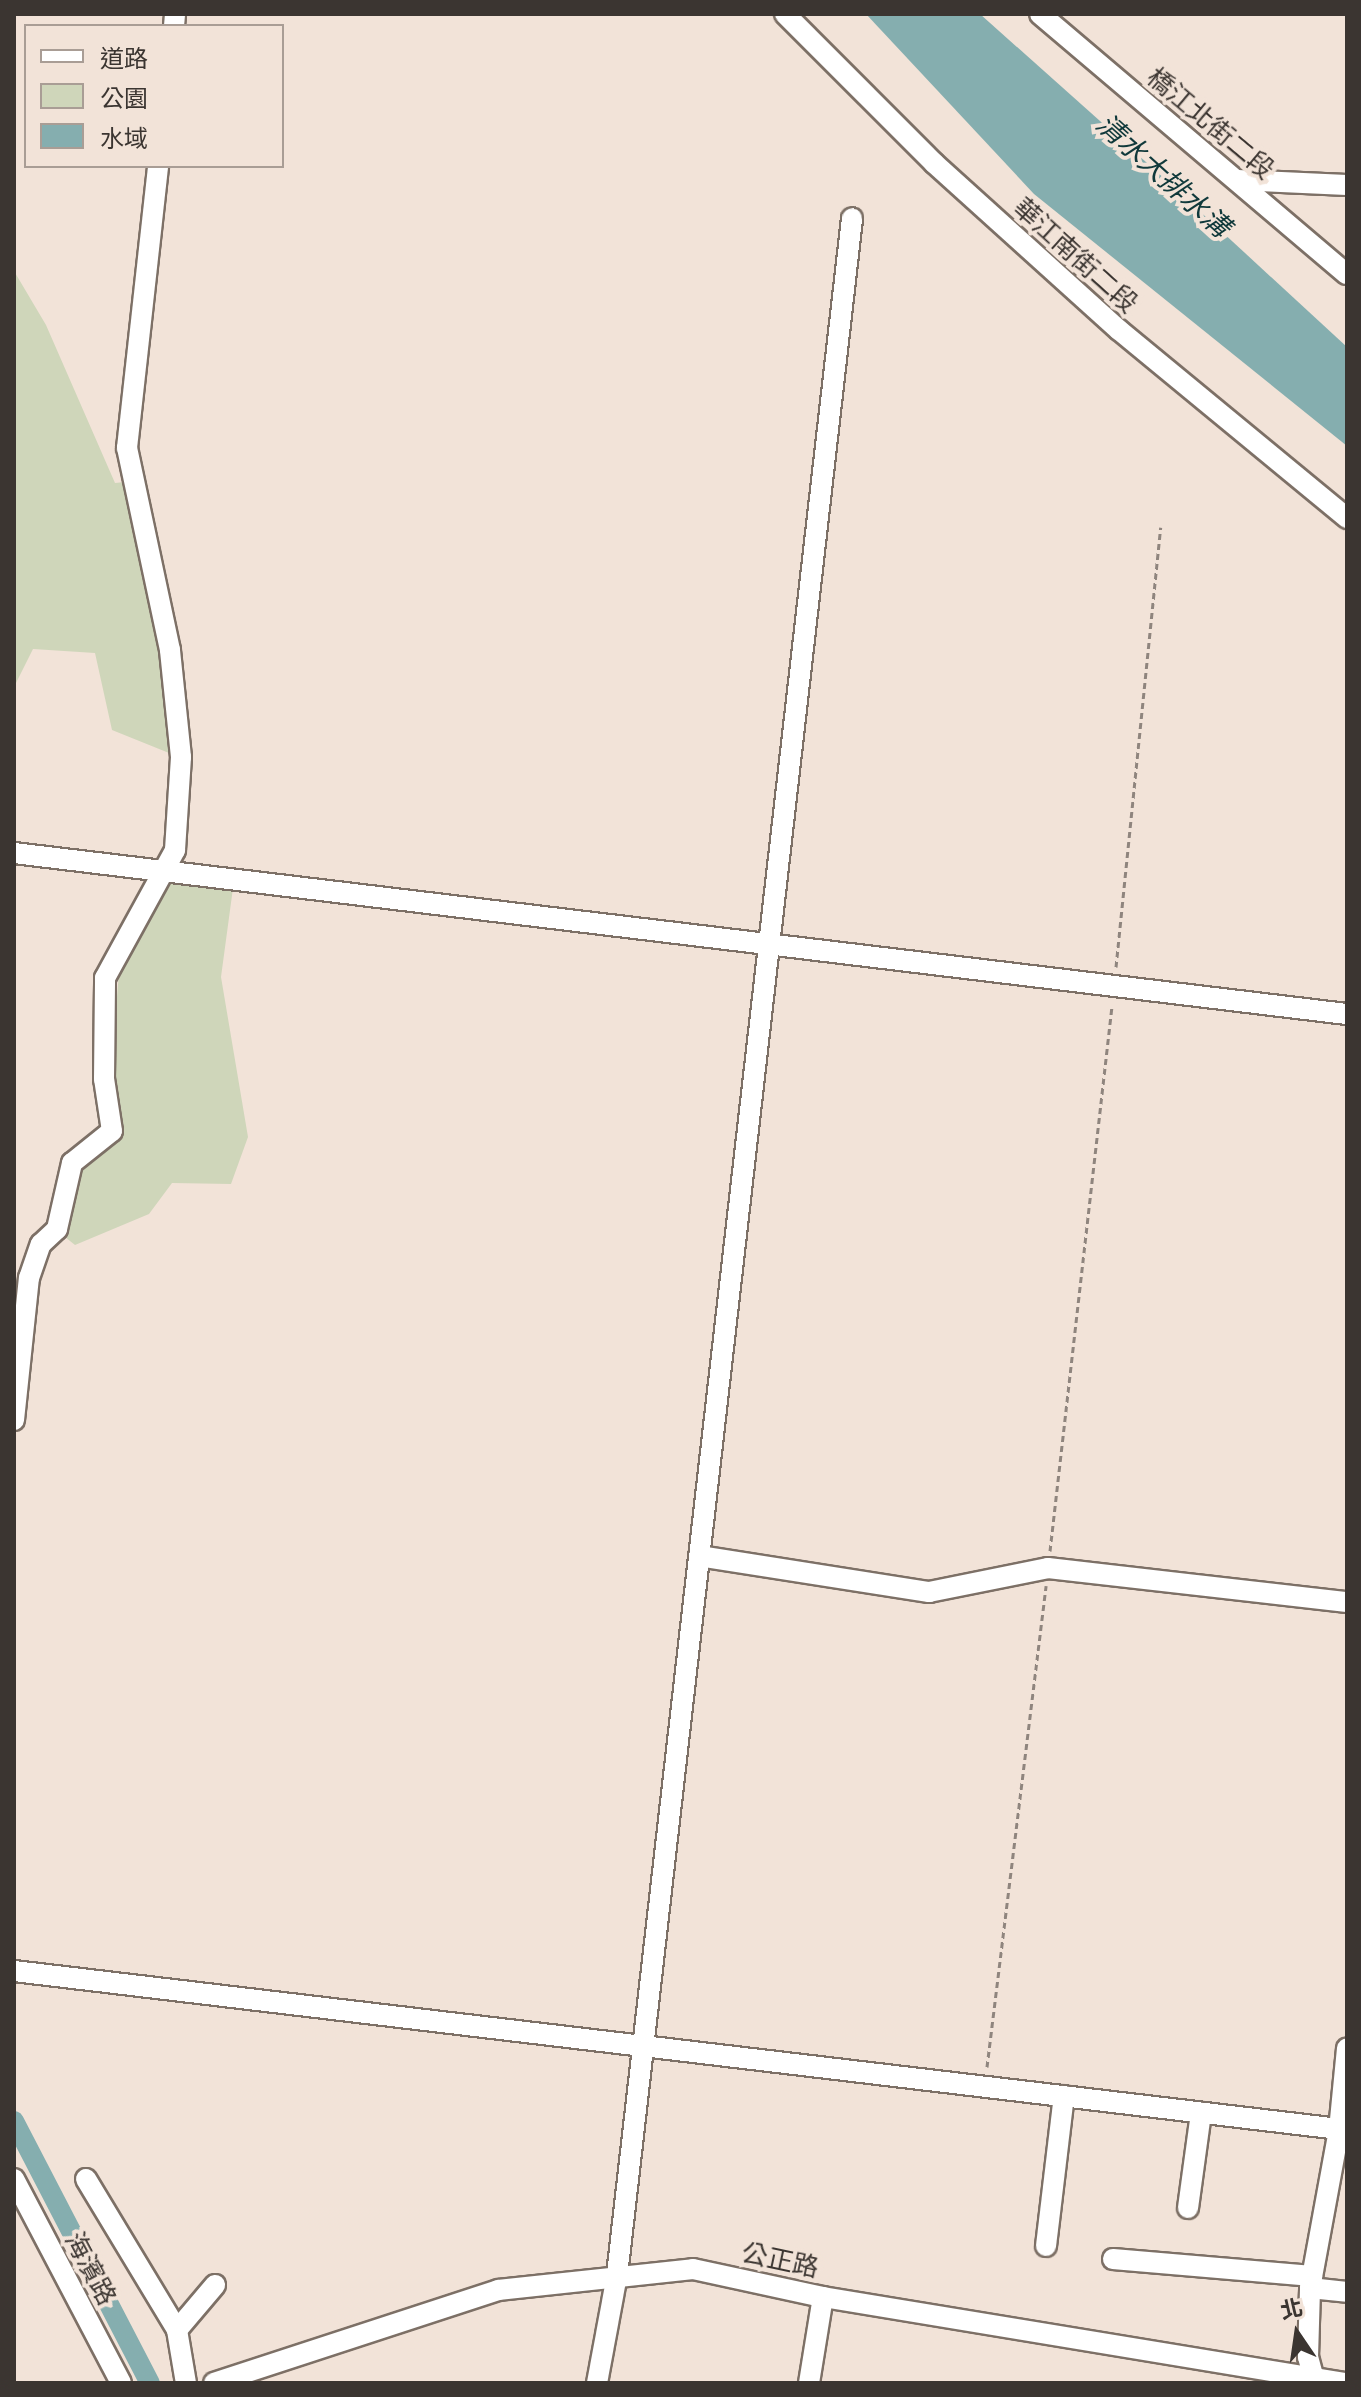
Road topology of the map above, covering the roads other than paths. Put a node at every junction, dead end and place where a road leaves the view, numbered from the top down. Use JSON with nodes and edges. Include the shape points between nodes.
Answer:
{"nodes":[{"id":1,"x":785,"y":14,"type":"edge"},
{"id":2,"x":1040,"y":14,"type":"edge"},
{"id":3,"x":158,"y":168,"type":"edge"},
{"id":4,"x":1237,"y":180,"type":"junction"},
{"id":5,"x":1347,"y":185,"type":"edge"},
{"id":6,"x":852,"y":218,"type":"dead end"},
{"id":7,"x":1347,"y":274,"type":"edge"},
{"id":8,"x":1347,"y":518,"type":"edge"},
{"id":9,"x":14,"y":853,"type":"edge"},
{"id":10,"x":164,"y":871,"type":"junction"},
{"id":11,"x":766,"y":945,"type":"junction"},
{"id":12,"x":1347,"y":1014,"type":"edge"},
{"id":13,"x":14,"y":1420,"type":"edge"},
{"id":14,"x":699,"y":1556,"type":"junction"},
{"id":15,"x":1347,"y":1602,"type":"edge"},
{"id":16,"x":14,"y":1971,"type":"edge"},
{"id":17,"x":1347,"y":2048,"type":"edge"},
{"id":18,"x":642,"y":2049,"type":"junction"},
{"id":19,"x":1064,"y":2096,"type":"junction"},
{"id":20,"x":1201,"y":2113,"type":"junction"},
{"id":21,"x":1343,"y":2130,"type":"edge"},
{"id":22,"x":14,"y":2179,"type":"edge"},
{"id":23,"x":86,"y":2179,"type":"dead end"},
{"id":24,"x":1188,"y":2208,"type":"dead end"},
{"id":25,"x":1046,"y":2246,"type":"dead end"},
{"id":26,"x":1113,"y":2259,"type":"dead end"},
{"id":27,"x":617,"y":2275,"type":"junction"},
{"id":28,"x":1311,"y":2282,"type":"junction"},
{"id":29,"x":215,"y":2285,"type":"dead end"},
{"id":30,"x":1347,"y":2292,"type":"edge"},
{"id":31,"x":823,"y":2297,"type":"junction"},
{"id":32,"x":177,"y":2330,"type":"junction"},
{"id":33,"x":1315,"y":2380,"type":"edge"},
{"id":34,"x":121,"y":2383,"type":"edge"},
{"id":35,"x":186,"y":2383,"type":"edge"},
{"id":36,"x":214,"y":2383,"type":"edge"},
{"id":37,"x":597,"y":2383,"type":"edge"},
{"id":38,"x":809,"y":2383,"type":"edge"},
{"id":39,"x":1344,"y":2383,"type":"edge"}],
"edges":[{"from":1,"to":8,"type":"street","name":"華江南街二段","via":[[934,163],[1119,330]]},
{"from":2,"to":4,"type":"street","name":"橋江北街二段"},
{"from":3,"to":10,"type":"street","via":[[127,448],[170,650],[181,757],[175,850]]},
{"from":4,"to":5,"type":"street"},
{"from":4,"to":7,"type":"street","name":"橋江北街二段"},
{"from":6,"to":11,"type":"street"},
{"from":9,"to":10,"type":"street"},
{"from":10,"to":11,"type":"street"},
{"from":10,"to":13,"type":"street","via":[[105,978],[104,1079],[112,1131],[72,1163],[57,1229],[41,1244],[29,1278]]},
{"from":11,"to":12,"type":"street"},
{"from":11,"to":14,"type":"street"},
{"from":14,"to":15,"type":"street","via":[[929,1592],[1048,1568]]},
{"from":14,"to":18,"type":"street"},
{"from":16,"to":18,"type":"street"},
{"from":17,"to":21,"type":"street"},
{"from":18,"to":19,"type":"street"},
{"from":18,"to":27,"type":"street"},
{"from":19,"to":20,"type":"street"},
{"from":19,"to":25,"type":"street"},
{"from":20,"to":21,"type":"street"},
{"from":20,"to":24,"type":"street"},
{"from":21,"to":28,"type":"street"},
{"from":22,"to":34,"type":"street","name":"海濱路"},
{"from":23,"to":32,"type":"street"},
{"from":26,"to":28,"type":"street"},
{"from":27,"to":31,"type":"street","name":"公正路","via":[[693,2269]]},
{"from":27,"to":36,"type":"street","name":"公正路","via":[[498,2290]]},
{"from":27,"to":37,"type":"street"},
{"from":28,"to":30,"type":"street"},
{"from":28,"to":33,"type":"street","via":[[1308,2357]]},
{"from":29,"to":32,"type":"street"},
{"from":31,"to":33,"type":"street","name":"公正路"},
{"from":31,"to":38,"type":"street"},
{"from":32,"to":35,"type":"street"},
{"from":33,"to":39,"type":"street","name":"公正路"}]}
